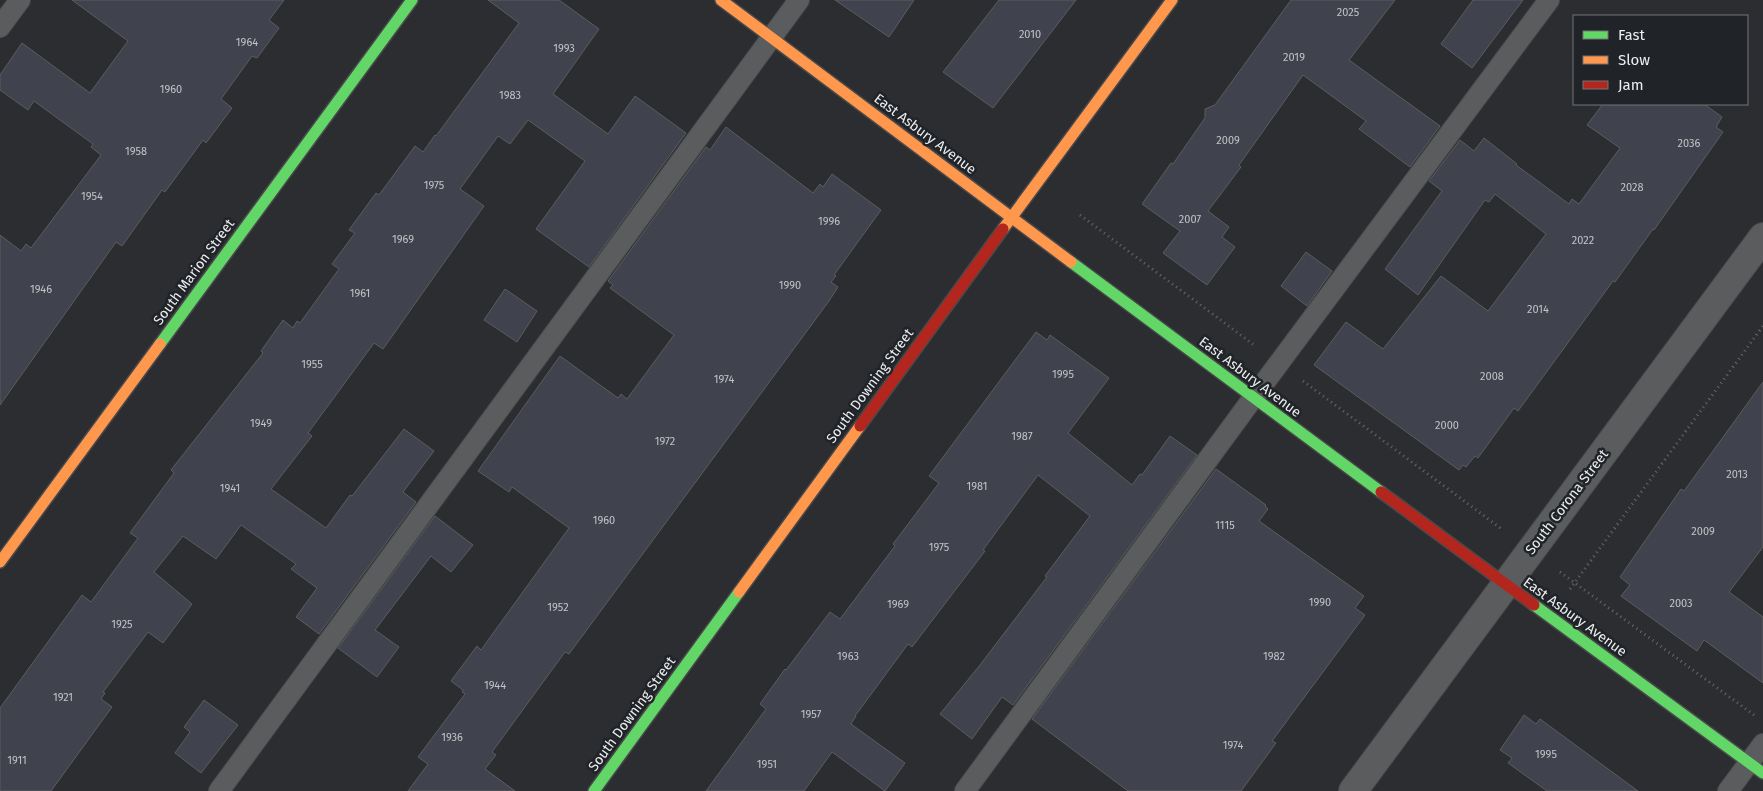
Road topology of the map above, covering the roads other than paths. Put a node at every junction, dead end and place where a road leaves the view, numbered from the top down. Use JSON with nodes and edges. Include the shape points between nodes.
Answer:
{"nodes":[{"id":1,"x":20,"y":0,"type":"edge"},
{"id":2,"x":412,"y":0,"type":"edge"},
{"id":3,"x":721,"y":0,"type":"edge"},
{"id":4,"x":799,"y":0,"type":"edge"},
{"id":5,"x":1172,"y":0,"type":"edge"},
{"id":6,"x":1549,"y":0,"type":"edge"},
{"id":7,"x":0,"y":27,"type":"edge"},
{"id":8,"x":772,"y":37,"type":"junction"},
{"id":9,"x":1011,"y":218,"type":"junction"},
{"id":10,"x":1763,"y":237,"type":"edge"},
{"id":11,"x":1253,"y":398,"type":"junction"},
{"id":12,"x":0,"y":562,"type":"edge"},
{"id":13,"x":1505,"y":584,"type":"junction"},
{"id":14,"x":1763,"y":744,"type":"edge"},
{"id":15,"x":1756,"y":768,"type":"edge"},
{"id":16,"x":219,"y":791,"type":"edge"},
{"id":17,"x":594,"y":791,"type":"edge"},
{"id":18,"x":965,"y":791,"type":"edge"},
{"id":19,"x":1353,"y":791,"type":"edge"},
{"id":20,"x":1728,"y":791,"type":"edge"}],
"edges":[{"from":1,"to":7,"type":"lane"},
{"from":2,"to":12,"type":"street","name":"South Marion Street"},
{"from":3,"to":8,"type":"street","name":"East Asbury Avenue"},
{"from":4,"to":8,"type":"lane"},
{"from":5,"to":9,"type":"street","name":"South Downing Street"},
{"from":6,"to":11,"type":"lane"},
{"from":8,"to":9,"type":"street","name":"East Asbury Avenue"},
{"from":8,"to":16,"type":"lane"},
{"from":9,"to":11,"type":"street","name":"East Asbury Avenue"},
{"from":9,"to":17,"type":"street","name":"South Downing Street"},
{"from":10,"to":13,"type":"street","name":"South Corona Street"},
{"from":11,"to":13,"type":"street","name":"East Asbury Avenue"},
{"from":11,"to":18,"type":"lane"},
{"from":13,"to":15,"type":"street","name":"East Asbury Avenue"},
{"from":13,"to":19,"type":"street","name":"South Corona Street"},
{"from":14,"to":15,"type":"lane"},
{"from":15,"to":20,"type":"lane"}]}
